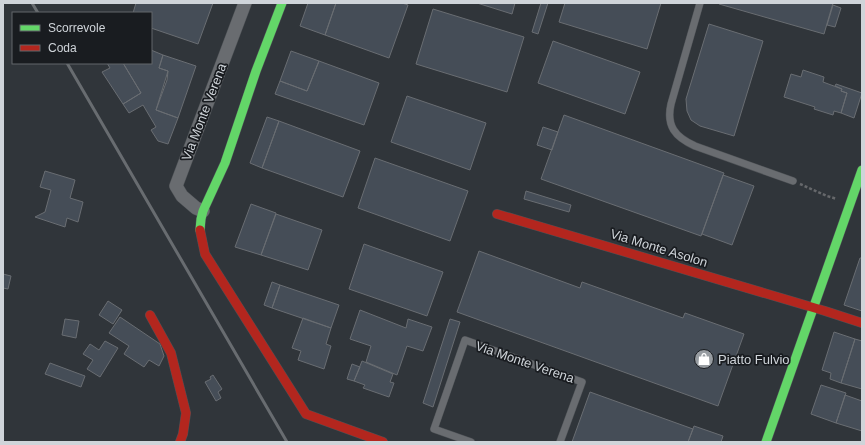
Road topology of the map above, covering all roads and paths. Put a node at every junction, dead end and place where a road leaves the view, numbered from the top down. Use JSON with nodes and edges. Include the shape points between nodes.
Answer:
{"nodes":[{"id":1,"x":245,"y":3,"type":"edge"},
{"id":2,"x":282,"y":3,"type":"edge"},
{"id":3,"x":700,"y":3,"type":"edge"},
{"id":4,"x":862,"y":170,"type":"edge"},
{"id":5,"x":793,"y":181,"type":"joint"},
{"id":6,"x":850,"y":203,"type":"junction"},
{"id":7,"x":203,"y":211,"type":"junction"},
{"id":8,"x":497,"y":214,"type":"dead end"},
{"id":9,"x":813,"y":308,"type":"junction"},
{"id":10,"x":150,"y":315,"type":"dead end"},
{"id":11,"x":862,"y":323,"type":"edge"},
{"id":12,"x":180,"y":442,"type":"edge"},
{"id":13,"x":383,"y":442,"type":"edge"},
{"id":14,"x":471,"y":442,"type":"edge"},
{"id":15,"x":560,"y":442,"type":"edge"},
{"id":16,"x":766,"y":442,"type":"edge"}],
"edges":[{"from":1,"to":7,"type":"street","name":"Via Monte Verena","via":[[176,186],[182,196]]},
{"from":2,"to":7,"type":"street","via":[[225,163]]},
{"from":3,"to":5,"type":"lane","via":[[671,104],[671,126],[680,138],[695,146]]},
{"from":4,"to":6,"type":"street"},
{"from":5,"to":6,"type":"path"},
{"from":6,"to":9,"type":"street"},
{"from":7,"to":13,"type":"street","via":[[200,230],[206,254],[306,414]]},
{"from":8,"to":9,"type":"street","name":"Via Monte Asolon"},
{"from":9,"to":11,"type":"street","name":"Via Monte Asolon"},
{"from":9,"to":16,"type":"street"},
{"from":10,"to":12,"type":"street","via":[[171,353],[186,414]]},
{"from":14,"to":15,"type":"lane","name":"Via Monte Verena","via":[[434,429],[465,340],[582,382]]}]}
